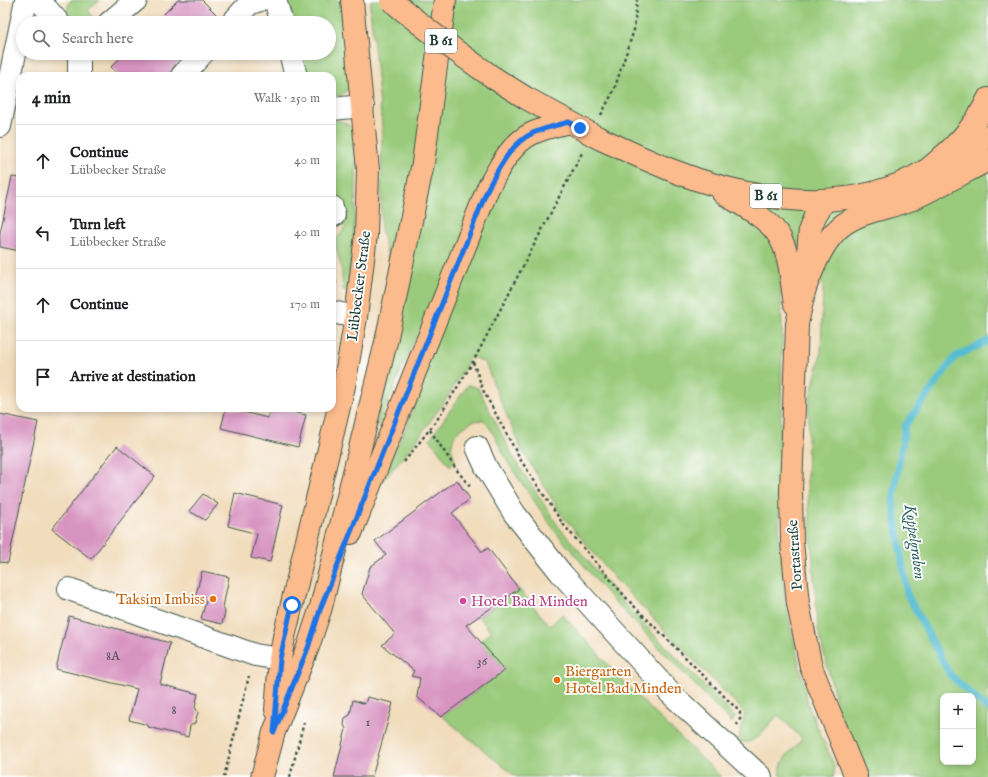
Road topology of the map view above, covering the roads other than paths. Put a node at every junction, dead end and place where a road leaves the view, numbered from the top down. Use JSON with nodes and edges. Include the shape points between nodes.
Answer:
{"nodes":[{"id":1,"x":26,"y":0,"type":"edge"},
{"id":2,"x":136,"y":0,"type":"edge"},
{"id":3,"x":275,"y":0,"type":"edge"},
{"id":4,"x":352,"y":0,"type":"edge"},
{"id":5,"x":391,"y":0,"type":"edge"},
{"id":6,"x":445,"y":0,"type":"edge"},
{"id":7,"x":252,"y":2,"type":"edge"},
{"id":8,"x":24,"y":16,"type":"edge"},
{"id":9,"x":117,"y":16,"type":"edge"},
{"id":10,"x":239,"y":16,"type":"edge"},
{"id":11,"x":280,"y":16,"type":"edge"},
{"id":12,"x":17,"y":60,"type":"edge"},
{"id":13,"x":79,"y":60,"type":"edge"},
{"id":14,"x":197,"y":60,"type":"edge"},
{"id":15,"x":292,"y":60,"type":"edge"},
{"id":16,"x":79,"y":72,"type":"edge"},
{"id":17,"x":186,"y":72,"type":"edge"},
{"id":18,"x":295,"y":72,"type":"edge"},
{"id":19,"x":988,"y":99,"type":"edge"},
{"id":20,"x":363,"y":106,"type":"junction"},
{"id":21,"x":336,"y":109,"type":"edge"},
{"id":22,"x":8,"y":116,"type":"edge"},
{"id":23,"x":574,"y":125,"type":"junction"},
{"id":24,"x":988,"y":137,"type":"edge"},
{"id":25,"x":988,"y":160,"type":"edge"},
{"id":26,"x":926,"y":171,"type":"junction"},
{"id":27,"x":709,"y":183,"type":"junction"},
{"id":28,"x":825,"y":200,"type":"junction"},
{"id":29,"x":805,"y":288,"type":"junction"},
{"id":30,"x":336,"y":313,"type":"edge"},
{"id":31,"x":356,"y":317,"type":"junction"},
{"id":32,"x":797,"y":324,"type":"junction"},
{"id":33,"x":477,"y":447,"type":"dead end"},
{"id":34,"x":69,"y":589,"type":"dead end"},
{"id":35,"x":321,"y":607,"type":"junction"},
{"id":36,"x":280,"y":659,"type":"junction"},
{"id":37,"x":274,"y":732,"type":"junction"},
{"id":38,"x":262,"y":777,"type":"edge"},
{"id":39,"x":761,"y":777,"type":"edge"},
{"id":40,"x":856,"y":777,"type":"edge"}],
"edges":[{"from":1,"to":8,"type":"street"},
{"from":2,"to":9,"type":"street"},
{"from":3,"to":11,"type":"street"},
{"from":4,"to":20,"type":"main road","name":"Lübbecker Straße"},
{"from":5,"to":23,"type":"main road","number":"B 61","bridge":true,"via":[[421,26],[494,78]]},
{"from":6,"to":35,"type":"main road","via":[[423,163],[386,342]]},
{"from":7,"to":10,"type":"street"},
{"from":12,"to":22,"type":"street"},
{"from":13,"to":16,"type":"street"},
{"from":14,"to":17,"type":"street"},
{"from":15,"to":18,"type":"street"},
{"from":19,"to":26,"type":"main road","number":"B 61","via":[[964,135]]},
{"from":20,"to":21,"type":"street"},
{"from":20,"to":31,"type":"main road","name":"Lübbecker Straße","via":[[368,170],[366,235]]},
{"from":23,"to":27,"type":"main road","number":"B 61","bridge":true,"via":[[671,170]]},
{"from":23,"to":35,"type":"main road","via":[[531,134],[516,144],[488,188]]},
{"from":24,"to":26,"type":"main road","number":"B 61"},
{"from":25,"to":29,"type":"main road","via":[[914,198],[848,220],[834,232],[825,245]]},
{"from":26,"to":28,"type":"main road","number":"B 61","via":[[874,192]]},
{"from":27,"to":28,"type":"main road","number":"B 61","via":[[752,194]]},
{"from":27,"to":32,"type":"main road","name":"Portastraße","via":[[767,222],[777,233],[784,245],[788,261]]},
{"from":28,"to":29,"type":"main road","name":"Portastraße","via":[[810,229]]},
{"from":29,"to":32,"type":"main road","name":"Portastraße"},
{"from":30,"to":31,"type":"street"},
{"from":31,"to":36,"type":"main road","name":"Lübbecker Straße","via":[[344,386]]},
{"from":32,"to":40,"type":"main road","name":"Portastraße","via":[[791,490],[792,542],[798,604],[811,667]]},
{"from":33,"to":39,"type":"street","via":[[486,468],[514,513],[561,573],[670,693]]},
{"from":34,"to":36,"type":"street","via":[[255,655]]},
{"from":35,"to":37,"type":"main road","name":"Lübbecker Straße","via":[[308,648]]},
{"from":36,"to":37,"type":"main road","name":"Lübbecker Straße"},
{"from":37,"to":38,"type":"main road","name":"Lübbecker Straße"}]}
